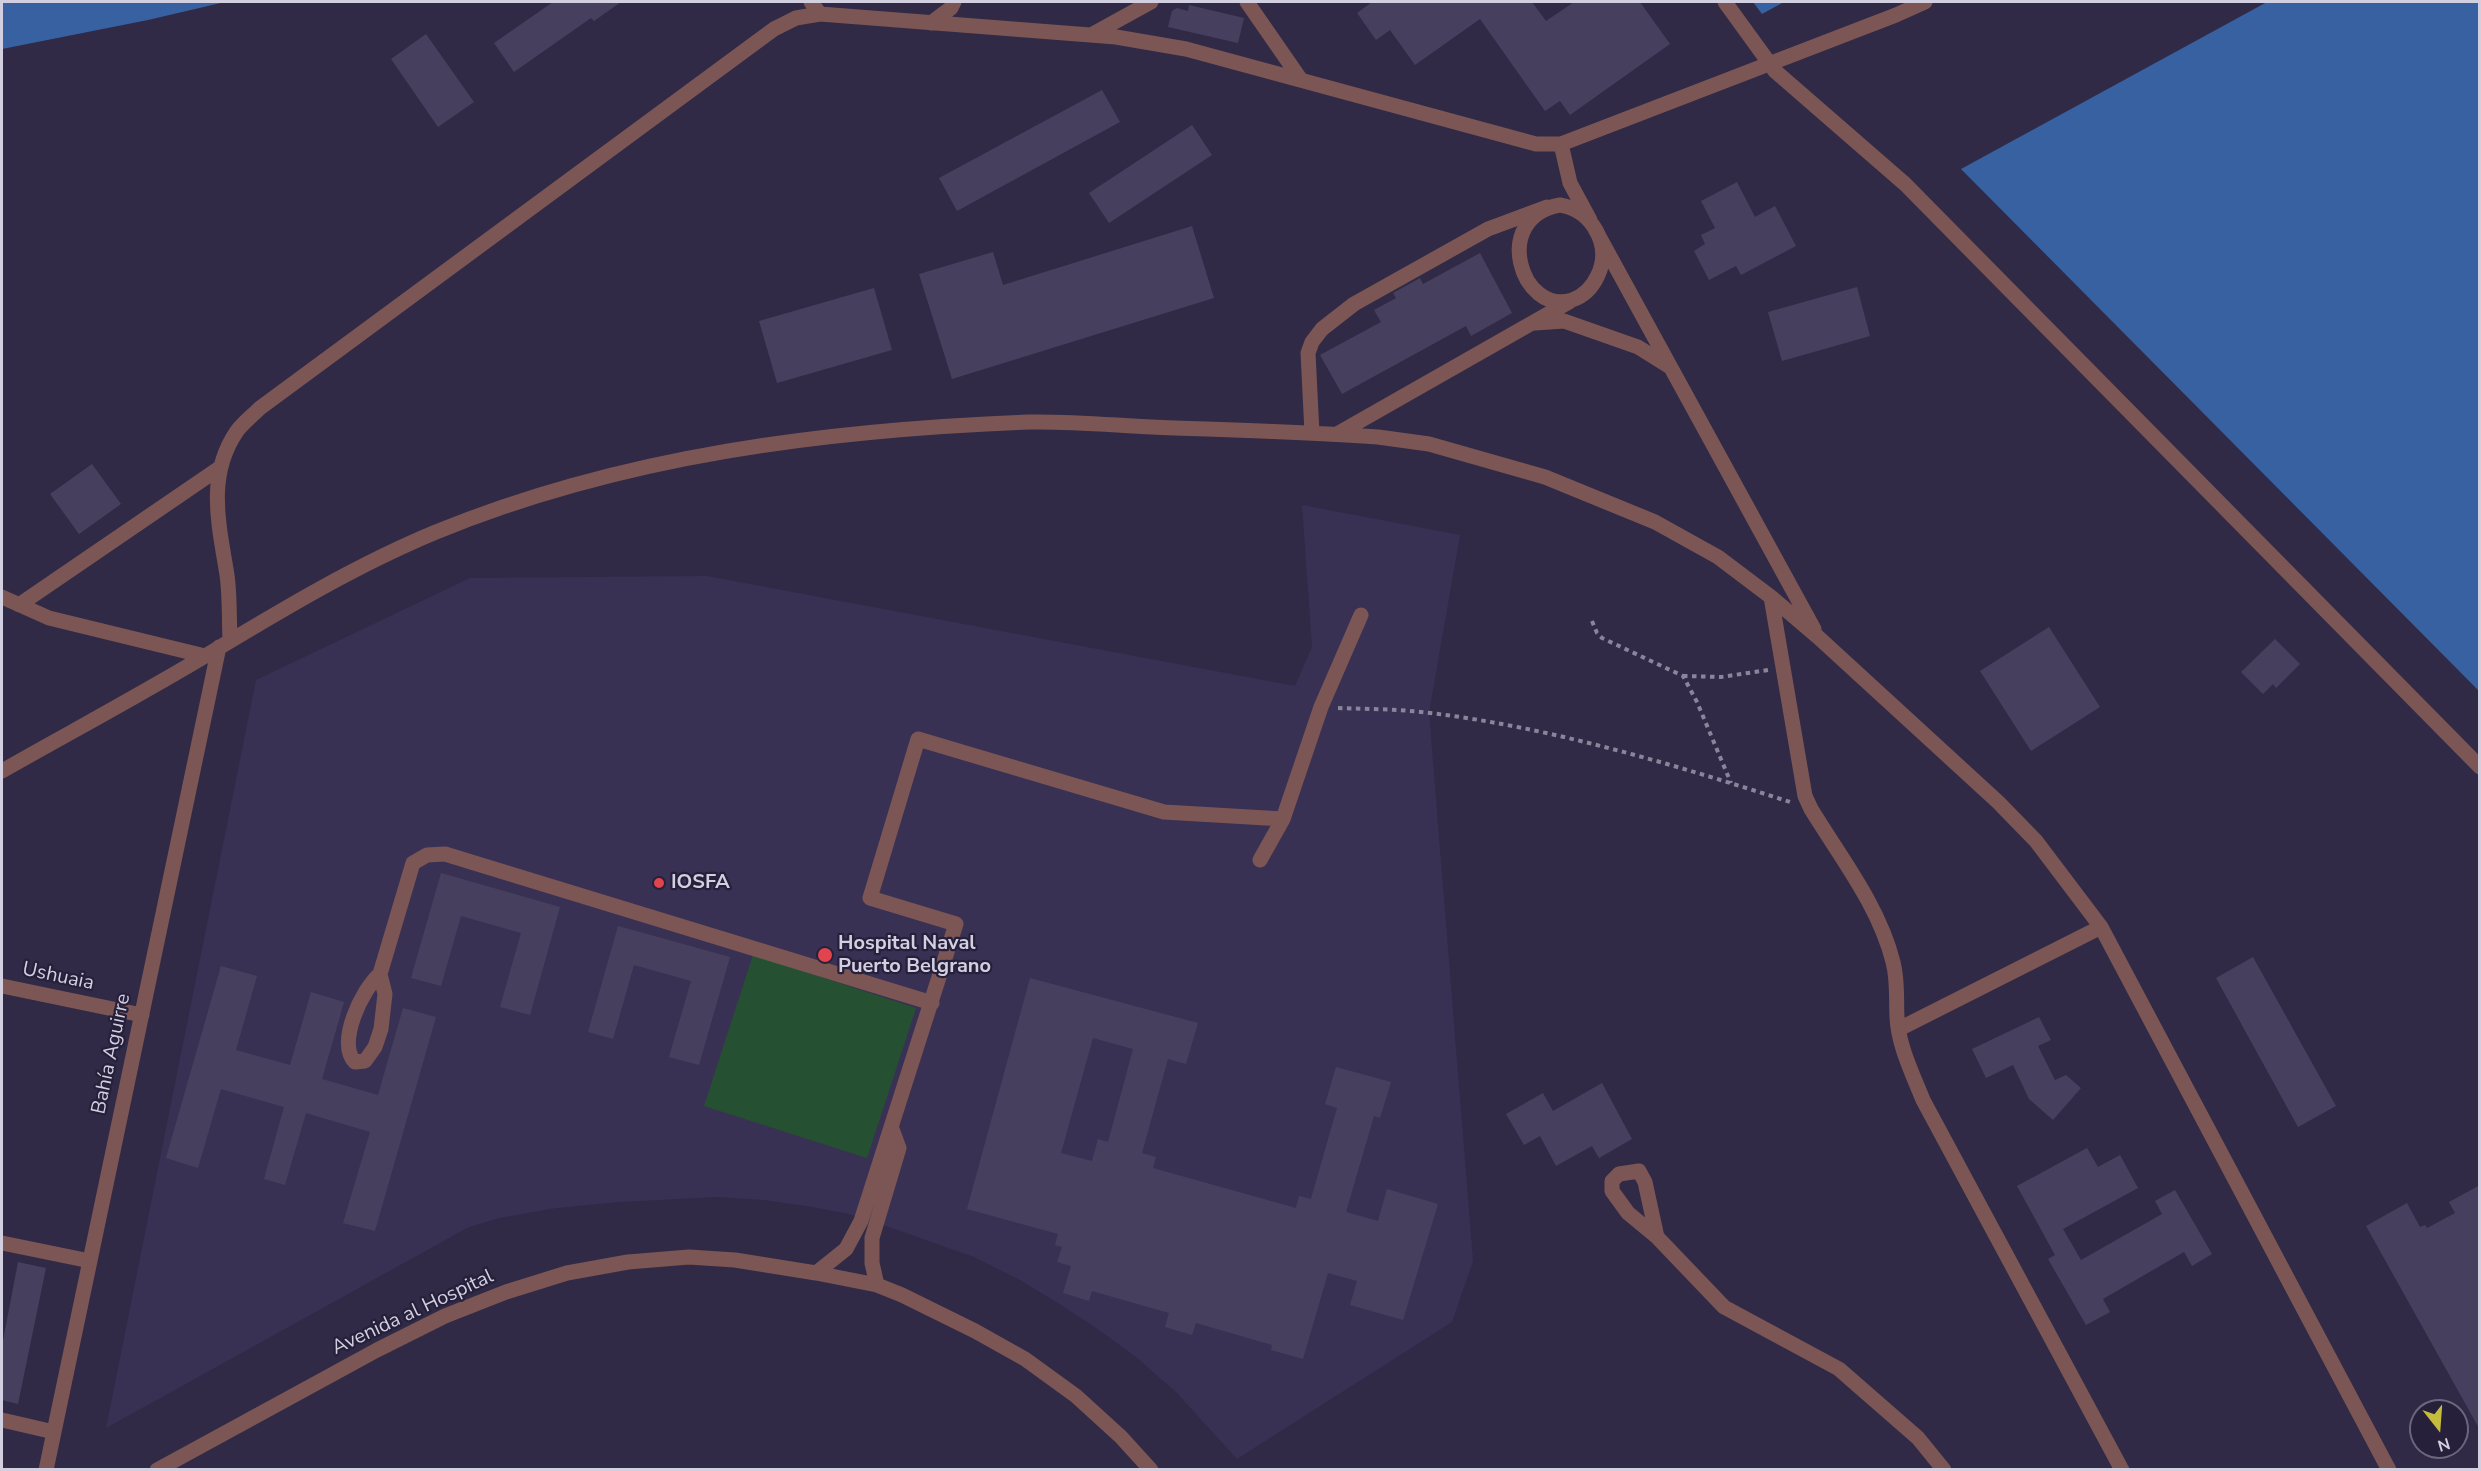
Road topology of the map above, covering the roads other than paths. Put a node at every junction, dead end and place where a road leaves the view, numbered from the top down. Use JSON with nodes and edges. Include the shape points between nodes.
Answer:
{"nodes":[{"id":1,"x":954,"y":2,"type":"edge"},
{"id":2,"x":1151,"y":2,"type":"edge"},
{"id":3,"x":1247,"y":2,"type":"edge"},
{"id":4,"x":1725,"y":2,"type":"edge"},
{"id":5,"x":1925,"y":2,"type":"edge"},
{"id":6,"x":816,"y":8,"type":"edge"},
{"id":7,"x":931,"y":23,"type":"junction"},
{"id":8,"x":1091,"y":35,"type":"junction"},
{"id":9,"x":1768,"y":63,"type":"junction"},
{"id":10,"x":1301,"y":80,"type":"junction"},
{"id":11,"x":1561,"y":144,"type":"junction"},
{"id":12,"x":1547,"y":207,"type":"junction"},
{"id":13,"x":1592,"y":225,"type":"junction"},
{"id":14,"x":1575,"y":299,"type":"junction"},
{"id":15,"x":1532,"y":323,"type":"junction"},
{"id":16,"x":1671,"y":367,"type":"junction"},
{"id":17,"x":1312,"y":433,"type":"junction"},
{"id":18,"x":1337,"y":434,"type":"junction"},
{"id":19,"x":221,"y":467,"type":"junction"},
{"id":20,"x":2,"y":597,"type":"edge"},
{"id":21,"x":1772,"y":597,"type":"junction"},
{"id":22,"x":19,"y":605,"type":"junction"},
{"id":23,"x":1361,"y":615,"type":"dead end"},
{"id":24,"x":1818,"y":637,"type":"junction"},
{"id":25,"x":224,"y":644,"type":"junction"},
{"id":26,"x":205,"y":656,"type":"junction"},
{"id":27,"x":2480,"y":767,"type":"edge"},
{"id":28,"x":2,"y":771,"type":"edge"},
{"id":29,"x":1283,"y":819,"type":"junction"},
{"id":30,"x":1260,"y":860,"type":"dead end"},
{"id":31,"x":2101,"y":927,"type":"junction"},
{"id":32,"x":380,"y":974,"type":"junction"},
{"id":33,"x":2,"y":986,"type":"edge"},
{"id":34,"x":932,"y":1003,"type":"junction"},
{"id":35,"x":142,"y":1015,"type":"junction"},
{"id":36,"x":1899,"y":1029,"type":"junction"},
{"id":37,"x":892,"y":1129,"type":"junction"},
{"id":38,"x":1657,"y":1238,"type":"dead end"},
{"id":39,"x":2,"y":1244,"type":"edge"},
{"id":40,"x":90,"y":1261,"type":"junction"},
{"id":41,"x":816,"y":1273,"type":"junction"},
{"id":42,"x":878,"y":1286,"type":"junction"},
{"id":43,"x":2,"y":1420,"type":"edge"},
{"id":44,"x":54,"y":1432,"type":"junction"},
{"id":45,"x":46,"y":1470,"type":"edge"},
{"id":46,"x":156,"y":1470,"type":"edge"},
{"id":47,"x":1150,"y":1470,"type":"edge"},
{"id":48,"x":1944,"y":1470,"type":"edge"},
{"id":49,"x":2122,"y":1470,"type":"edge"},
{"id":50,"x":2389,"y":1470,"type":"edge"}],
"edges":[{"from":1,"to":7,"type":"street"},
{"from":2,"to":8,"type":"street"},
{"from":3,"to":10,"type":"street"},
{"from":4,"to":9,"type":"street"},
{"from":5,"to":9,"type":"street"},
{"from":6,"to":7,"type":"street","name":"Bahía Aguirre"},
{"from":6,"to":19,"type":"street","name":"Bahía Aguirre","via":[[774,29],[261,408],[238,430]]},
{"from":7,"to":8,"type":"street","name":"Bahía Aguirre"},
{"from":8,"to":10,"type":"street","name":"Bahía Aguirre","via":[[1186,49]]},
{"from":9,"to":11,"type":"street"},
{"from":9,"to":27,"type":"street","via":[[1905,184]]},
{"from":10,"to":11,"type":"street","name":"Bahía Aguirre","via":[[1536,144]]},
{"from":11,"to":13,"type":"street","via":[[1570,183]]},
{"from":12,"to":13,"type":"street","via":[[1571,207]]},
{"from":12,"to":14,"type":"street","via":[[1531,218],[1522,234],[1521,265],[1538,293],[1555,301]]},
{"from":12,"to":17,"type":"street","via":[[1488,229],[1354,304],[1322,330],[1308,353]]},
{"from":13,"to":14,"type":"street","via":[[1603,252],[1601,268],[1591,287]]},
{"from":13,"to":16,"type":"street"},
{"from":14,"to":15,"type":"street"},
{"from":15,"to":16,"type":"street","via":[[1564,321],[1638,347]]},
{"from":15,"to":18,"type":"street"},
{"from":16,"to":24,"type":"street"},
{"from":17,"to":18,"type":"street"},
{"from":17,"to":25,"type":"street","via":[[1032,422],[799,441],[664,462],[589,479],[435,532],[326,584]]},
{"from":18,"to":21,"type":"street","via":[[1429,444],[1564,484],[1655,522],[1718,557]]},
{"from":19,"to":22,"type":"street"},
{"from":19,"to":25,"type":"street","name":"Bahía Aguirre","via":[[216,493],[227,578]]},
{"from":20,"to":22,"type":"street"},
{"from":21,"to":24,"type":"street"},
{"from":21,"to":36,"type":"street","via":[[1802,783],[1811,809],[1870,903],[1886,940],[1897,976]]},
{"from":22,"to":26,"type":"street","via":[[49,618]]},
{"from":23,"to":29,"type":"street","via":[[1321,707]]},
{"from":24,"to":31,"type":"street","via":[[1998,802],[2036,841]]},
{"from":25,"to":26,"type":"street"},
{"from":25,"to":35,"type":"street","name":"Bahía Aguirre"},
{"from":26,"to":28,"type":"street"},
{"from":29,"to":30,"type":"street"},
{"from":29,"to":34,"type":"street","via":[[1164,812],[918,739],[870,898],[956,924]]},
{"from":31,"to":36,"type":"street"},
{"from":31,"to":50,"type":"street"},
{"from":32,"to":32,"type":"street","via":[[360,998],[351,1027],[347,1049],[355,1062],[365,1061],[381,1029],[385,994]]},
{"from":32,"to":34,"type":"street","via":[[413,863],[427,855],[446,854]]},
{"from":33,"to":35,"type":"street","name":"Ushuaia"},
{"from":34,"to":37,"type":"street"},
{"from":35,"to":40,"type":"street","name":"Bahía Aguirre"},
{"from":36,"to":49,"type":"street","via":[[1923,1100]]},
{"from":37,"to":41,"type":"street","via":[[855,1236]]},
{"from":37,"to":42,"type":"street","via":[[899,1148],[872,1238],[872,1263]]},
{"from":38,"to":48,"type":"street","via":[[1724,1307],[1839,1369],[1918,1438]]},
{"from":39,"to":40,"type":"street"},
{"from":40,"to":44,"type":"street","name":"Bahía Aguirre"},
{"from":41,"to":42,"type":"street","name":"Avenida al Hospital"},
{"from":41,"to":46,"type":"street","name":"Avenida al Hospital","via":[[689,1257],[567,1273],[445,1316]]},
{"from":42,"to":47,"type":"street","name":"Avenida al Hospital","via":[[1025,1359],[1077,1396]]},
{"from":43,"to":44,"type":"street"},
{"from":44,"to":45,"type":"street","name":"Bahía Aguirre"}]}
